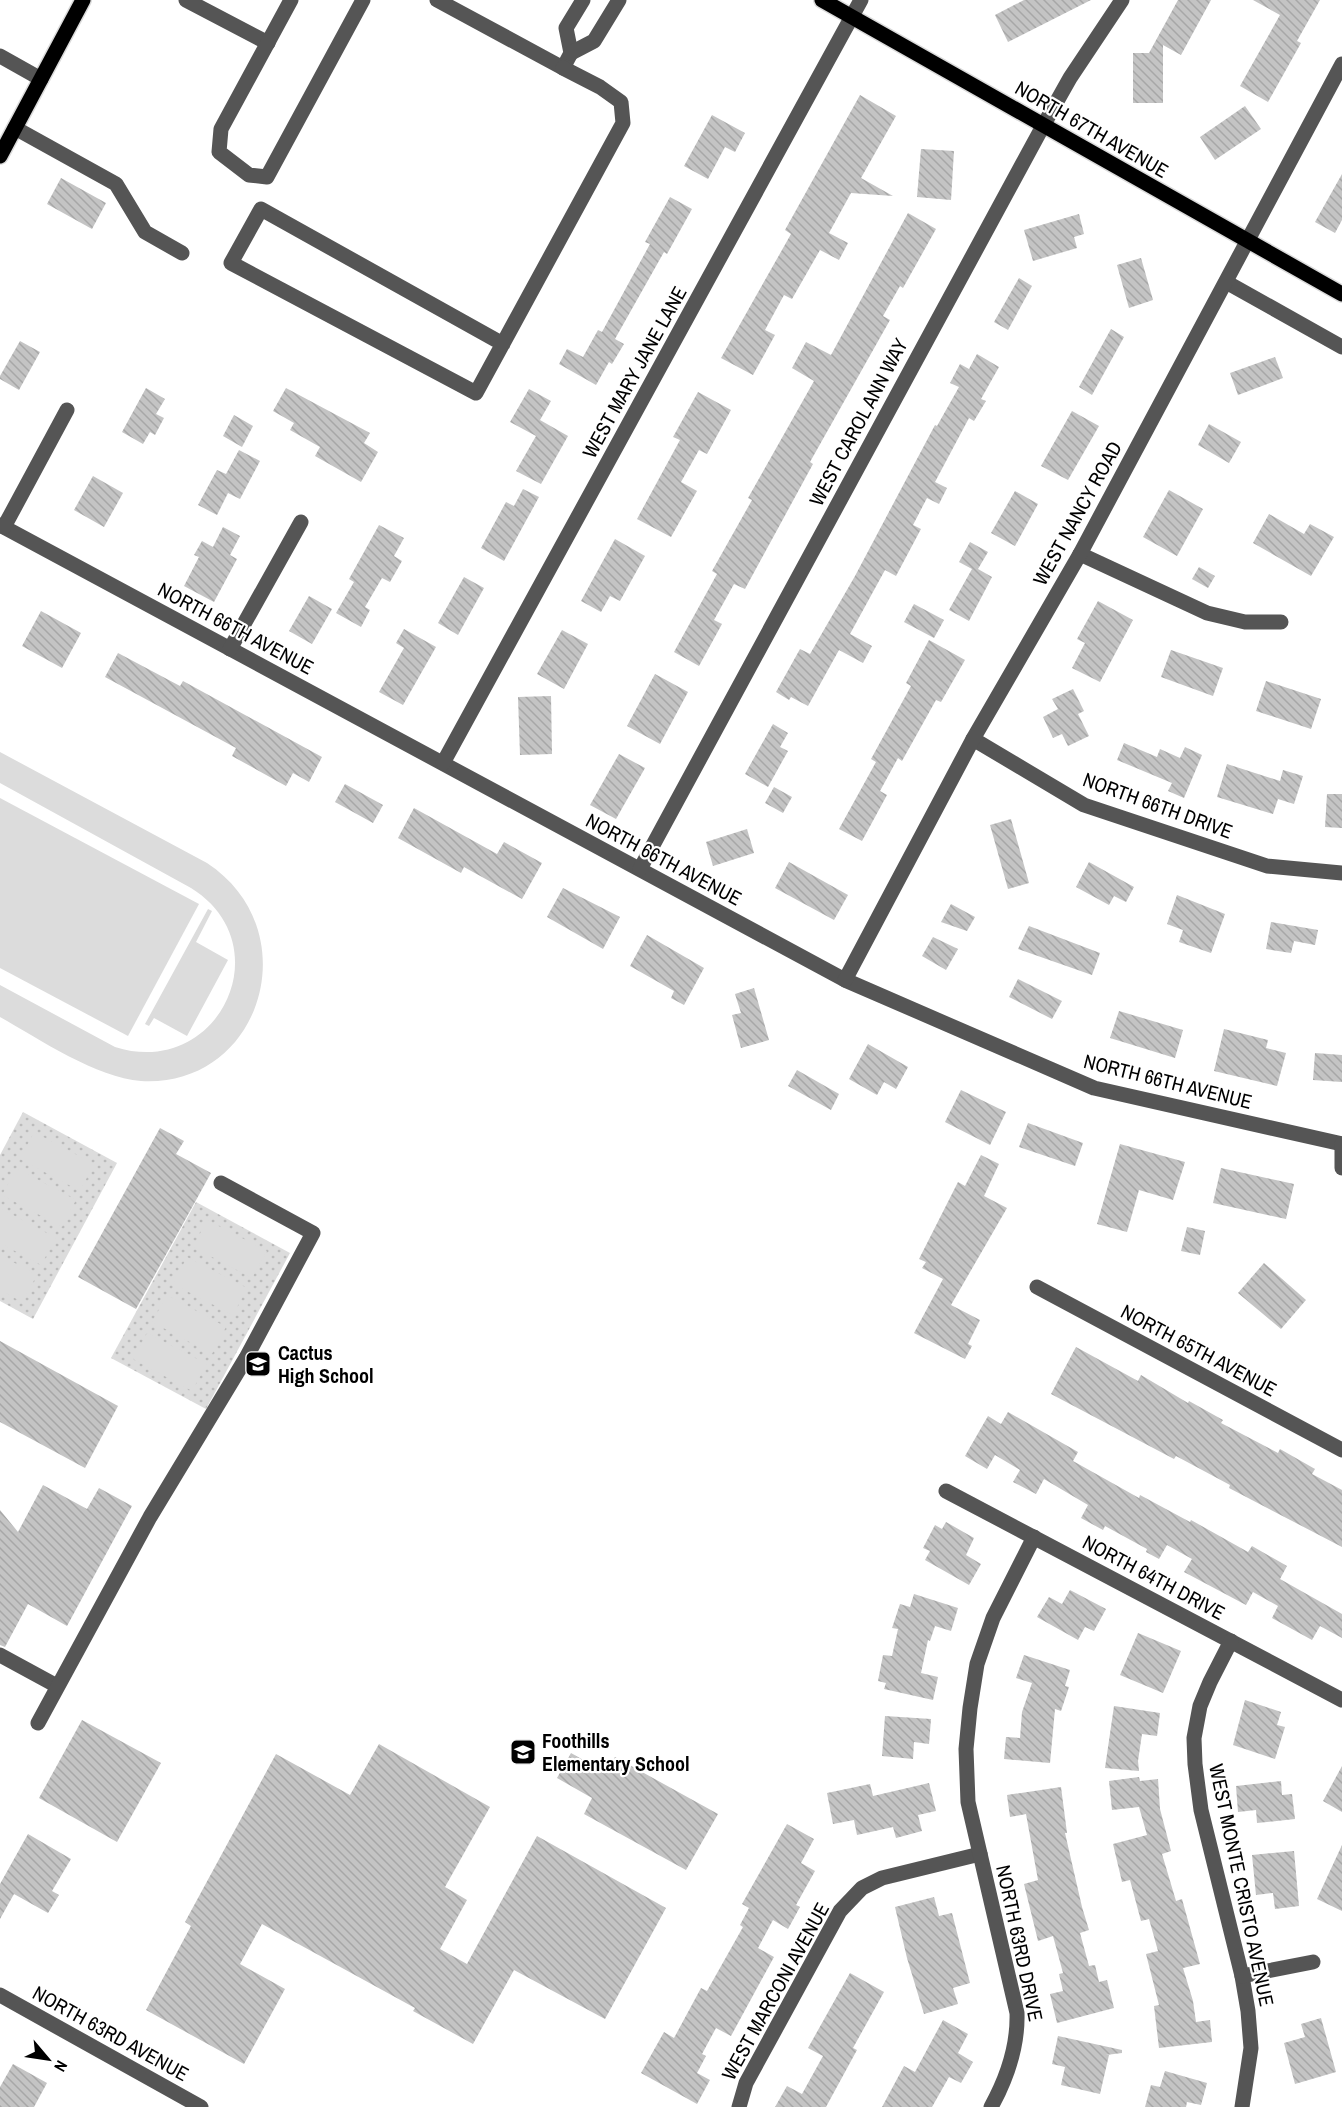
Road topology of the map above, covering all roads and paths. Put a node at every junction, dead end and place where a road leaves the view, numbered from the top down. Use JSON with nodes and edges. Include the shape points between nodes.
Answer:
{"nodes":[{"id":1,"x":83,"y":0,"type":"edge"},
{"id":2,"x":186,"y":0,"type":"edge"},
{"id":3,"x":291,"y":0,"type":"edge"},
{"id":4,"x":363,"y":0,"type":"edge"},
{"id":5,"x":437,"y":0,"type":"edge"},
{"id":6,"x":583,"y":0,"type":"edge"},
{"id":7,"x":619,"y":0,"type":"edge"},
{"id":8,"x":822,"y":0,"type":"edge"},
{"id":9,"x":861,"y":0,"type":"edge"},
{"id":10,"x":1122,"y":0,"type":"edge"},
{"id":11,"x":852,"y":17,"type":"junction"},
{"id":12,"x":268,"y":43,"type":"junction"},
{"id":13,"x":571,"y":52,"type":"junction"},
{"id":14,"x":0,"y":57,"type":"edge"},
{"id":15,"x":1342,"y":64,"type":"edge"},
{"id":16,"x":563,"y":68,"type":"junction"},
{"id":17,"x":41,"y":79,"type":"junction"},
{"id":18,"x":1043,"y":126,"type":"junction"},
{"id":19,"x":15,"y":128,"type":"junction"},
{"id":20,"x":0,"y":156,"type":"edge"},
{"id":21,"x":1248,"y":241,"type":"junction"},
{"id":22,"x":182,"y":253,"type":"dead end"},
{"id":23,"x":1226,"y":282,"type":"junction"},
{"id":24,"x":1342,"y":294,"type":"edge"},
{"id":25,"x":503,"y":344,"type":"junction"},
{"id":26,"x":1342,"y":347,"type":"edge"},
{"id":27,"x":67,"y":410,"type":"dead end"},
{"id":28,"x":301,"y":522,"type":"dead end"},
{"id":29,"x":2,"y":526,"type":"edge"},
{"id":30,"x":1080,"y":554,"type":"junction"},
{"id":31,"x":1281,"y":622,"type":"dead end"},
{"id":32,"x":230,"y":649,"type":"junction"},
{"id":33,"x":973,"y":739,"type":"junction"},
{"id":34,"x":443,"y":763,"type":"junction"},
{"id":35,"x":640,"y":869,"type":"junction"},
{"id":36,"x":1342,"y":873,"type":"edge"},
{"id":37,"x":845,"y":980,"type":"junction"},
{"id":38,"x":1342,"y":1144,"type":"edge"},
{"id":39,"x":1342,"y":1168,"type":"edge"},
{"id":40,"x":221,"y":1183,"type":"dead end"},
{"id":41,"x":1037,"y":1287,"type":"dead end"},
{"id":42,"x":1342,"y":1450,"type":"edge"},
{"id":43,"x":946,"y":1491,"type":"dead end"},
{"id":44,"x":1034,"y":1537,"type":"junction"},
{"id":45,"x":1231,"y":1641,"type":"junction"},
{"id":46,"x":0,"y":1655,"type":"edge"},
{"id":47,"x":57,"y":1686,"type":"junction"},
{"id":48,"x":1342,"y":1700,"type":"edge"},
{"id":49,"x":38,"y":1723,"type":"dead end"},
{"id":50,"x":980,"y":1854,"type":"junction"},
{"id":51,"x":1313,"y":1962,"type":"dead end"},
{"id":52,"x":1242,"y":1976,"type":"junction"},
{"id":53,"x":2,"y":2000,"type":"edge"},
{"id":54,"x":201,"y":2107,"type":"edge"},
{"id":55,"x":739,"y":2107,"type":"edge"},
{"id":56,"x":991,"y":2107,"type":"edge"},
{"id":57,"x":1242,"y":2107,"type":"edge"}],
"edges":[{"from":1,"to":17,"type":"main road"},
{"from":2,"to":12,"type":"street"},
{"from":3,"to":12,"type":"street"},
{"from":4,"to":12,"type":"street","via":[[267,177],[249,175],[219,152],[221,129]]},
{"from":5,"to":16,"type":"street"},
{"from":6,"to":13,"type":"street","via":[[566,28]]},
{"from":7,"to":13,"type":"street","via":[[594,41]]},
{"from":8,"to":11,"type":"main road","name":"NORTH 67TH AVENUE"},
{"from":9,"to":11,"type":"street","name":"WEST MARY JANE LANE"},
{"from":10,"to":18,"type":"street","name":"WEST CAROL ANN WAY"},
{"from":11,"to":18,"type":"main road","name":"NORTH 67TH AVENUE"},
{"from":11,"to":34,"type":"street","name":"WEST MARY JANE LANE"},
{"from":13,"to":16,"type":"street"},
{"from":14,"to":17,"type":"street"},
{"from":15,"to":21,"type":"street","name":"WEST NANCY ROAD"},
{"from":16,"to":25,"type":"street","via":[[621,102],[623,123]]},
{"from":17,"to":19,"type":"main road"},
{"from":18,"to":21,"type":"main road","name":"NORTH 67TH AVENUE"},
{"from":18,"to":35,"type":"street","name":"WEST CAROL ANN WAY"},
{"from":19,"to":20,"type":"main road"},
{"from":19,"to":22,"type":"street","via":[[116,184],[145,232]]},
{"from":21,"to":23,"type":"street","name":"WEST NANCY ROAD"},
{"from":21,"to":24,"type":"main road","name":"NORTH 67TH AVENUE"},
{"from":23,"to":26,"type":"street"},
{"from":23,"to":30,"type":"street","name":"WEST NANCY ROAD"},
{"from":25,"to":25,"type":"street","via":[[476,393],[231,263],[261,209]]},
{"from":27,"to":29,"type":"street"},
{"from":28,"to":32,"type":"street"},
{"from":29,"to":32,"type":"street","name":"NORTH 66TH AVENUE"},
{"from":30,"to":31,"type":"street","via":[[1207,613],[1245,622]]},
{"from":30,"to":33,"type":"street","name":"WEST NANCY ROAD"},
{"from":32,"to":34,"type":"street","name":"NORTH 66TH AVENUE"},
{"from":33,"to":36,"type":"street","name":"NORTH 66TH DRIVE","via":[[1084,805],[1267,866]]},
{"from":33,"to":37,"type":"street","name":"WEST NANCY ROAD"},
{"from":34,"to":35,"type":"street","name":"NORTH 66TH AVENUE"},
{"from":35,"to":37,"type":"street","name":"NORTH 66TH AVENUE"},
{"from":37,"to":38,"type":"street","name":"NORTH 66TH AVENUE","via":[[1094,1088]]},
{"from":38,"to":39,"type":"street"},
{"from":40,"to":47,"type":"street","via":[[313,1233],[246,1358],[150,1518]]},
{"from":41,"to":42,"type":"street","name":"NORTH 65TH AVENUE"},
{"from":43,"to":44,"type":"street","name":"NORTH 64TH DRIVE"},
{"from":44,"to":45,"type":"street","name":"NORTH 64TH DRIVE"},
{"from":44,"to":50,"type":"street","via":[[993,1618],[977,1664],[966,1749],[968,1802]]},
{"from":45,"to":48,"type":"street","name":"NORTH 64TH DRIVE"},
{"from":45,"to":52,"type":"street","name":"WEST MONTE CRISTO AVENUE","via":[[1200,1706],[1194,1738],[1201,1810]]},
{"from":46,"to":47,"type":"street"},
{"from":47,"to":49,"type":"street"},
{"from":50,"to":55,"type":"street","name":"WEST MARCONI AVENUE","via":[[882,1878],[862,1888],[840,1911],[746,2084]]},
{"from":50,"to":56,"type":"street","name":"NORTH 63RD DRIVE","via":[[1017,2013],[1018,2034]]},
{"from":51,"to":52,"type":"street"},
{"from":52,"to":57,"type":"street","name":"WEST MONTE CRISTO AVENUE","via":[[1251,2048]]},
{"from":53,"to":54,"type":"street","name":"NORTH 63RD AVENUE"}]}
